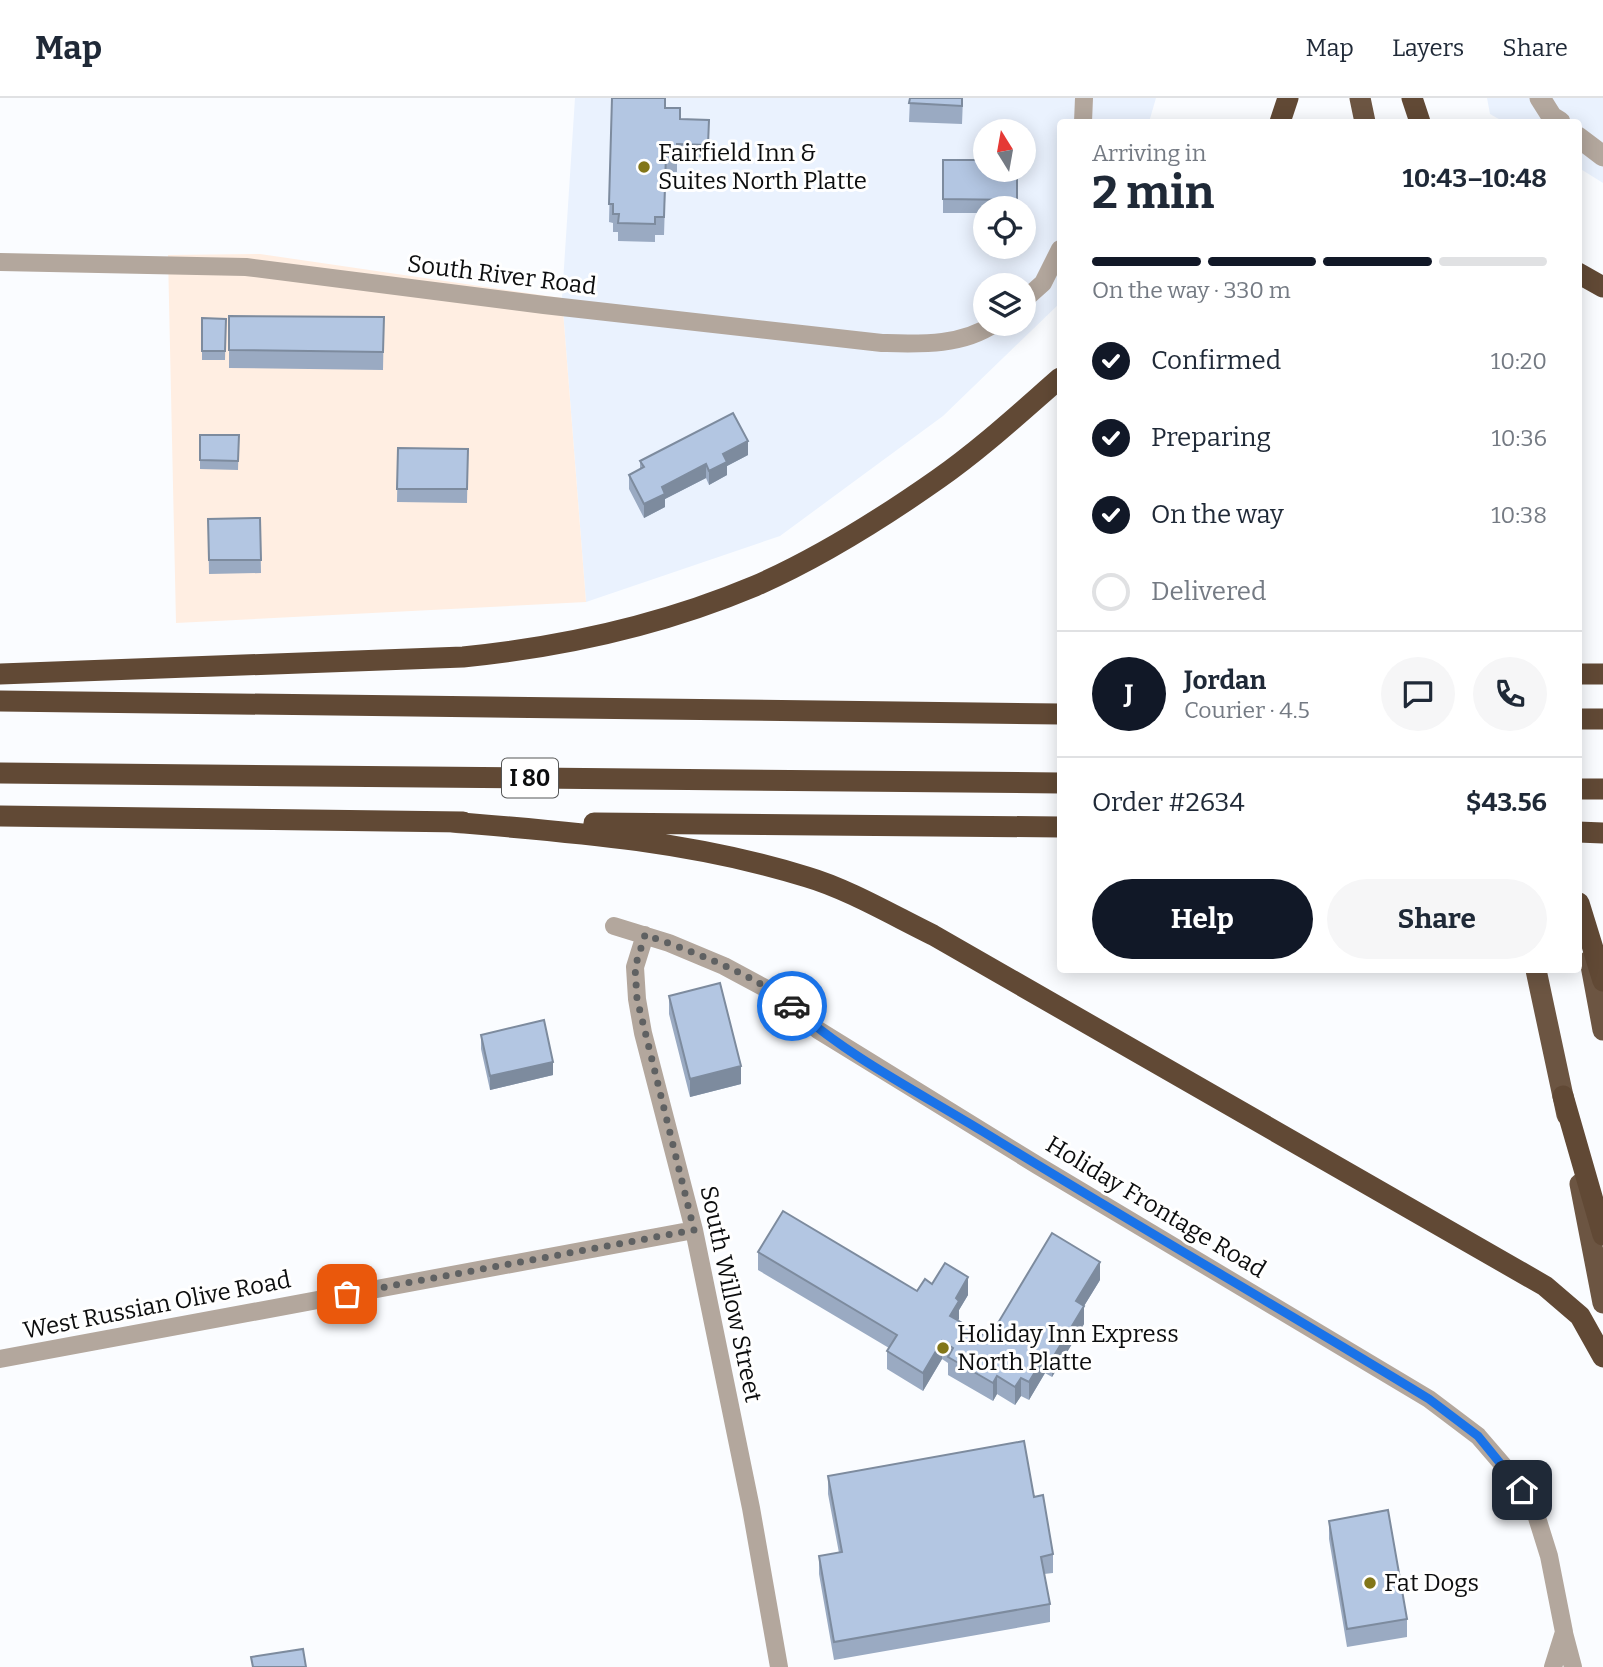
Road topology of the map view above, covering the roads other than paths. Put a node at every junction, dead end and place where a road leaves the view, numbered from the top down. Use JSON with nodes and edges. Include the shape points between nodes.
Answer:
{"nodes":[{"id":1,"x":1084,"y":98,"type":"edge"},
{"id":2,"x":1288,"y":98,"type":"edge"},
{"id":3,"x":1360,"y":98,"type":"edge"},
{"id":4,"x":1412,"y":98,"type":"edge"},
{"id":5,"x":1540,"y":98,"type":"edge"},
{"id":6,"x":1083,"y":119,"type":"edge"},
{"id":7,"x":1281,"y":119,"type":"edge"},
{"id":8,"x":1364,"y":119,"type":"edge"},
{"id":9,"x":1418,"y":119,"type":"edge"},
{"id":10,"x":1555,"y":119,"type":"edge"},
{"id":11,"x":1582,"y":140,"type":"edge"},
{"id":12,"x":1603,"y":156,"type":"edge"},
{"id":13,"x":1057,"y":255,"type":"edge"},
{"id":14,"x":0,"y":262,"type":"edge"},
{"id":15,"x":1582,"y":275,"type":"edge"},
{"id":16,"x":1603,"y":287,"type":"edge"},
{"id":17,"x":1036,"y":290,"type":"edge"},
{"id":18,"x":973,"y":336,"type":"edge"},
{"id":19,"x":1057,"y":382,"type":"edge"},
{"id":20,"x":0,"y":674,"type":"edge"},
{"id":21,"x":1582,"y":674,"type":"edge"},
{"id":22,"x":1603,"y":674,"type":"edge"},
{"id":23,"x":0,"y":701,"type":"edge"},
{"id":24,"x":1057,"y":714,"type":"edge"},
{"id":25,"x":1582,"y":719,"type":"edge"},
{"id":26,"x":1603,"y":719,"type":"edge"},
{"id":27,"x":0,"y":773,"type":"edge"},
{"id":28,"x":1057,"y":783,"type":"edge"},
{"id":29,"x":1582,"y":789,"type":"edge"},
{"id":30,"x":1603,"y":789,"type":"edge"},
{"id":31,"x":0,"y":816,"type":"edge"},
{"id":32,"x":452,"y":822,"type":"junction"},
{"id":33,"x":1057,"y":827,"type":"edge"},
{"id":34,"x":1582,"y":832,"type":"edge"},
{"id":35,"x":1603,"y":833,"type":"edge"},
{"id":36,"x":1582,"y":915,"type":"edge"},
{"id":37,"x":1582,"y":923,"type":"edge"},
{"id":38,"x":614,"y":926,"type":"dead end"},
{"id":39,"x":645,"y":935,"type":"junction"},
{"id":40,"x":1537,"y":973,"type":"edge"},
{"id":41,"x":1603,"y":981,"type":"edge"},
{"id":42,"x":1603,"y":1030,"type":"edge"},
{"id":43,"x":1563,"y":1096,"type":"junction"},
{"id":44,"x":694,"y":1230,"type":"junction"},
{"id":45,"x":1603,"y":1235,"type":"edge"},
{"id":46,"x":1603,"y":1303,"type":"edge"},
{"id":47,"x":1603,"y":1357,"type":"edge"},
{"id":48,"x":0,"y":1359,"type":"edge"},
{"id":49,"x":1564,"y":1632,"type":"junction"},
{"id":50,"x":779,"y":1667,"type":"edge"},
{"id":51,"x":1553,"y":1667,"type":"edge"},
{"id":52,"x":1573,"y":1667,"type":"edge"}],
"edges":[{"from":1,"to":6,"type":"street"},
{"from":2,"to":7,"type":"highway"},
{"from":3,"to":8,"type":"highway"},
{"from":4,"to":9,"type":"highway"},
{"from":5,"to":10,"type":"street"},
{"from":11,"to":12,"type":"street"},
{"from":13,"to":17,"type":"street"},
{"from":14,"to":18,"type":"street","name":"South River Road","via":[[246,267],[882,343],[929,344]]},
{"from":15,"to":16,"type":"highway"},
{"from":19,"to":20,"type":"highway","via":[[940,478],[805,561],[755,586],[641,625],[529,650],[463,657]]},
{"from":21,"to":22,"type":"highway"},
{"from":23,"to":24,"type":"highway"},
{"from":25,"to":26,"type":"highway"},
{"from":27,"to":28,"type":"highway","number":"I 80"},
{"from":29,"to":30,"type":"highway"},
{"from":31,"to":32,"type":"highway"},
{"from":32,"to":33,"type":"highway"},
{"from":32,"to":47,"type":"highway","via":[[588,833],[720,855],[809,877],[871,905],[933,935],[1545,1286],[1580,1316]]},
{"from":34,"to":35,"type":"highway"},
{"from":36,"to":41,"type":"highway"},
{"from":37,"to":42,"type":"highway"},
{"from":38,"to":39,"type":"street","name":"Holiday Frontage Road"},
{"from":39,"to":44,"type":"street","name":"South Willow Street","via":[[635,967],[637,999]]},
{"from":39,"to":49,"type":"street","name":"Holiday Frontage Road","via":[[724,966],[780,996],[818,1030],[1429,1399],[1478,1436],[1534,1508]]},
{"from":40,"to":43,"type":"highway"},
{"from":43,"to":45,"type":"highway"},
{"from":43,"to":46,"type":"highway"},
{"from":44,"to":48,"type":"street","name":"West Russian Olive Road"},
{"from":44,"to":50,"type":"street","name":"South Willow Street"},
{"from":49,"to":51,"type":"street","name":"Holiday Frontage Road"},
{"from":49,"to":52,"type":"street","name":"Holiday Frontage Road"}]}
